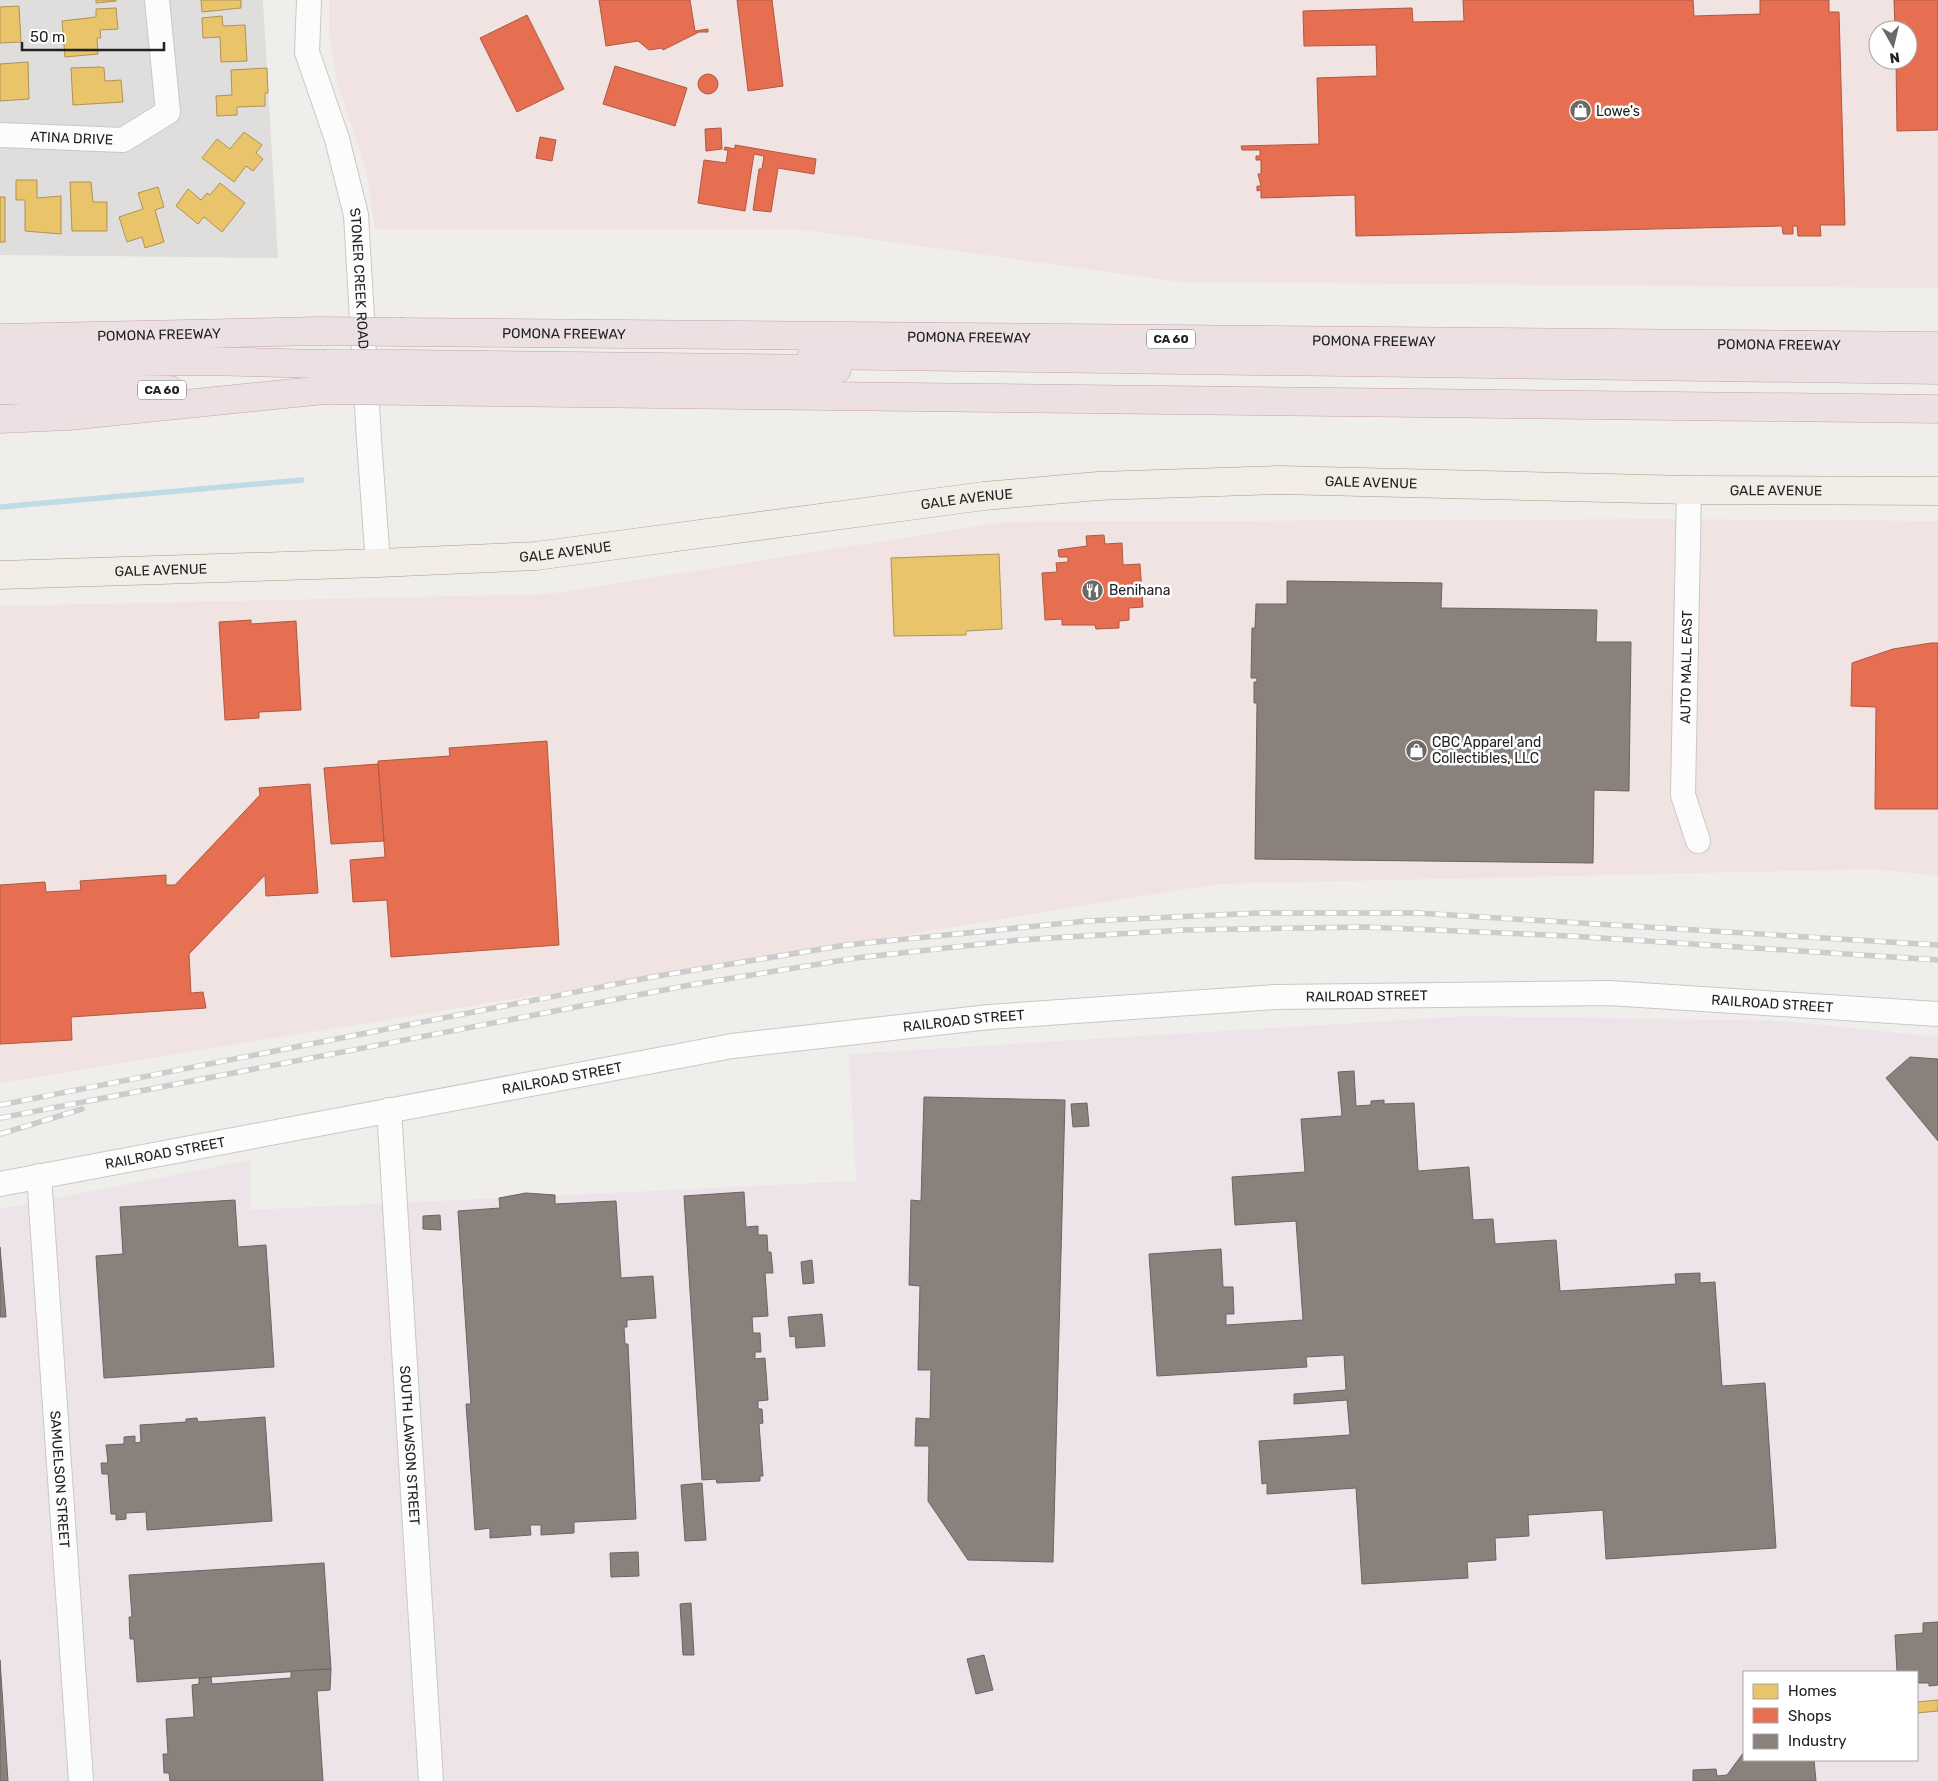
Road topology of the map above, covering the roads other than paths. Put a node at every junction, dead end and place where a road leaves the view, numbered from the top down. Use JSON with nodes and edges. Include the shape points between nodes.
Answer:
{"nodes":[{"id":1,"x":157,"y":0,"type":"edge"},
{"id":2,"x":309,"y":0,"type":"edge"},
{"id":3,"x":0,"y":135,"type":"edge"},
{"id":4,"x":0,"y":338,"type":"edge"},
{"id":5,"x":1938,"y":346,"type":"edge"},
{"id":6,"x":0,"y":350,"type":"edge"},
{"id":7,"x":322,"y":358,"type":"junction"},
{"id":8,"x":405,"y":359,"type":"junction"},
{"id":9,"x":0,"y":364,"type":"edge"},
{"id":10,"x":1938,"y":370,"type":"edge"},
{"id":11,"x":1938,"y":382,"type":"edge"},
{"id":12,"x":0,"y":390,"type":"edge"},
{"id":13,"x":1938,"y":409,"type":"edge"},
{"id":14,"x":0,"y":419,"type":"edge"},
{"id":15,"x":1689,"y":490,"type":"junction"},
{"id":16,"x":1938,"y":492,"type":"edge"},
{"id":17,"x":378,"y":563,"type":"junction"},
{"id":18,"x":0,"y":575,"type":"edge"},
{"id":19,"x":1698,"y":841,"type":"dead end"},
{"id":20,"x":1938,"y":1014,"type":"edge"},
{"id":21,"x":389,"y":1110,"type":"junction"},
{"id":22,"x":39,"y":1176,"type":"junction"},
{"id":23,"x":0,"y":1184,"type":"edge"},
{"id":24,"x":81,"y":1781,"type":"edge"},
{"id":25,"x":431,"y":1781,"type":"edge"}],
"edges":[{"from":1,"to":3,"type":"street","name":"ATINA DRIVE","via":[[168,112],[123,140]]},
{"from":2,"to":17,"type":"street","name":"STONER CREEK ROAD","via":[[308,52],[337,139],[356,215]]},
{"from":4,"to":7,"type":"highway","name":"POMONA FREEWAY","number":"CA 60"},
{"from":5,"to":8,"type":"highway","name":"POMONA FREEWAY","number":"CA 60"},
{"from":6,"to":7,"type":"highway","via":[[93,348]]},
{"from":7,"to":8,"type":"highway","name":"POMONA FREEWAY","number":"CA 60","bridge":true},
{"from":7,"to":8,"type":"highway","name":"POMONA FREEWAY","number":"CA 60","bridge":true},
{"from":7,"to":9,"type":"highway"},
{"from":7,"to":12,"type":"highway","name":"POMONA FREEWAY","number":"CA 60"},
{"from":7,"to":14,"type":"highway","via":[[68,416]]},
{"from":8,"to":10,"type":"highway"},
{"from":8,"to":11,"type":"highway"},
{"from":8,"to":13,"type":"highway","name":"POMONA FREEWAY","number":"CA 60"},
{"from":15,"to":16,"type":"main road","name":"GALE AVENUE"},
{"from":15,"to":17,"type":"main road","name":"GALE AVENUE","via":[[1279,480],[1098,486],[984,496],[536,556]]},
{"from":15,"to":19,"type":"street","name":"AUTO MALL EAST","via":[[1683,795]]},
{"from":17,"to":18,"type":"main road","name":"GALE AVENUE"},
{"from":20,"to":21,"type":"street","name":"RAILROAD STREET","via":[[1609,993],[1275,997],[989,1018],[732,1046]]},
{"from":21,"to":22,"type":"street","name":"RAILROAD STREET"},
{"from":21,"to":25,"type":"street","name":"SOUTH LAWSON STREET"},
{"from":22,"to":23,"type":"street","name":"RAILROAD STREET"},
{"from":22,"to":24,"type":"street","name":"SAMUELSON STREET"}]}
